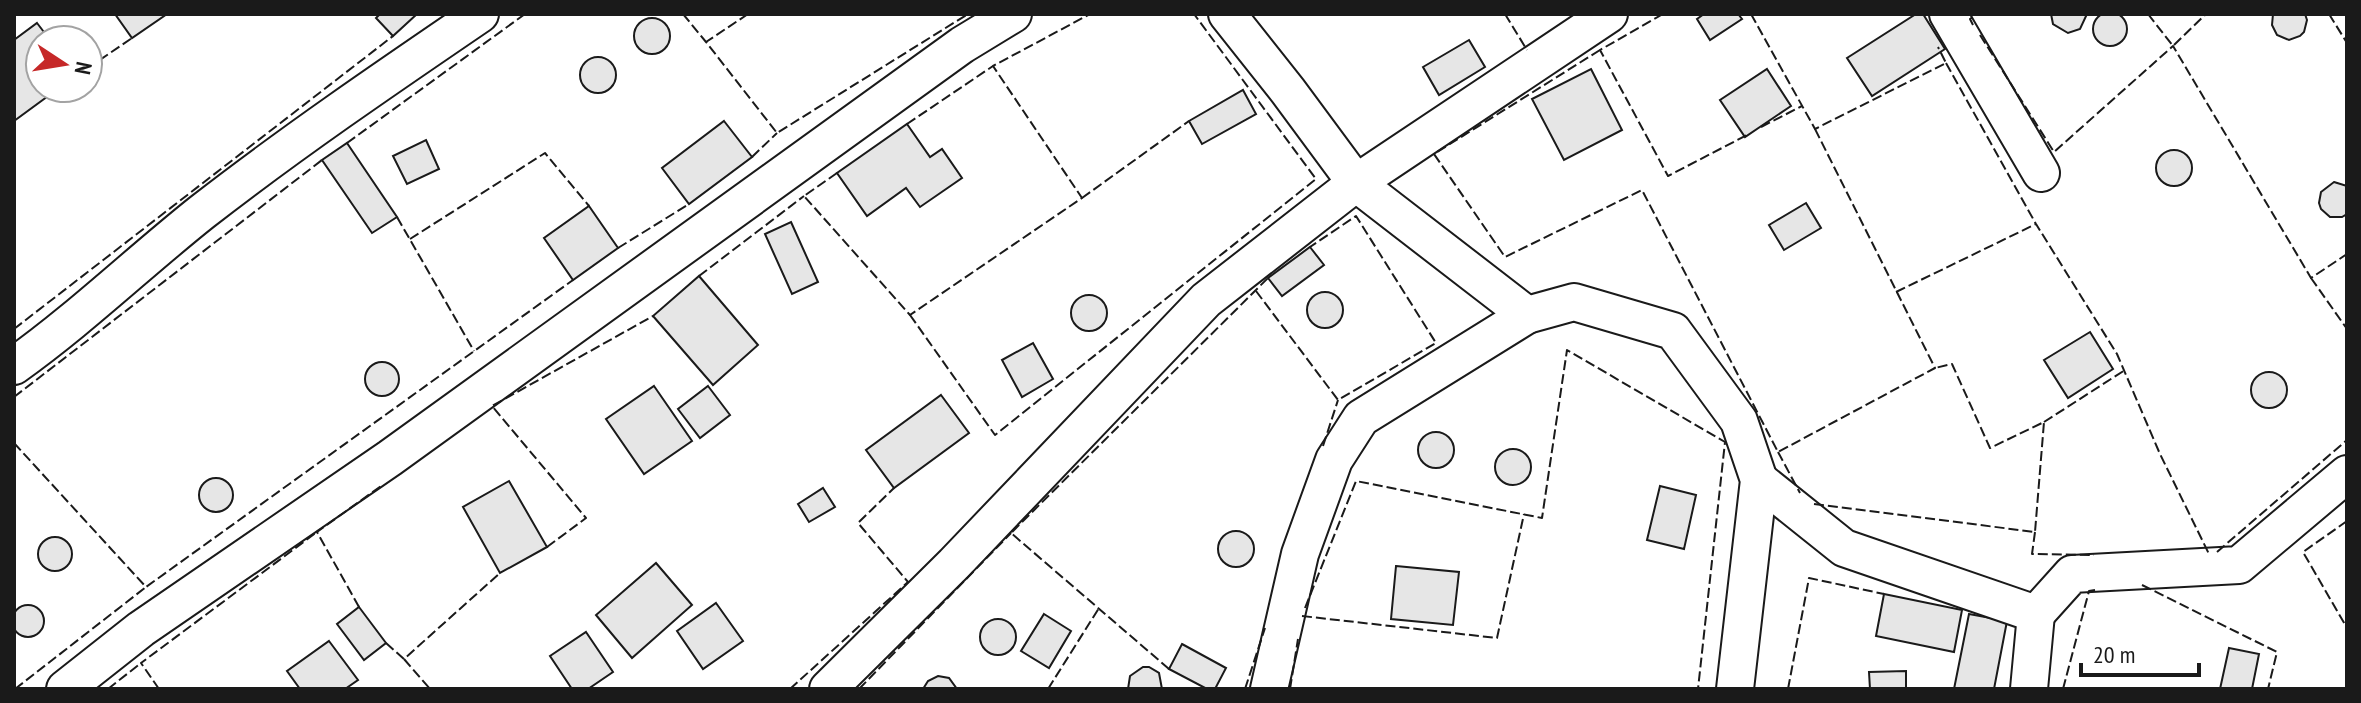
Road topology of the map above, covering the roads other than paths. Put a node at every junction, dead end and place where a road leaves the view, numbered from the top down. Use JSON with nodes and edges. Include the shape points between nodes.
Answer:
{"nodes":[{"id":1,"x":480,"y":14,"type":"edge"},
{"id":2,"x":1013,"y":14,"type":"edge"},
{"id":3,"x":1227,"y":14,"type":"edge"},
{"id":4,"x":1609,"y":14,"type":"edge"},
{"id":5,"x":1948,"y":14,"type":"edge"},
{"id":6,"x":2041,"y":173,"type":"dead end"},
{"id":7,"x":1356,"y":183,"type":"junction"},
{"id":8,"x":1527,"y":315,"type":"junction"},
{"id":9,"x":14,"y":366,"type":"edge"},
{"id":10,"x":2347,"y":474,"type":"edge"},
{"id":11,"x":1759,"y":480,"type":"junction"},
{"id":12,"x":2036,"y":614,"type":"junction"},
{"id":13,"x":65,"y":689,"type":"edge"},
{"id":14,"x":828,"y":689,"type":"edge"},
{"id":15,"x":1269,"y":689,"type":"edge"},
{"id":16,"x":1735,"y":689,"type":"edge"},
{"id":17,"x":2029,"y":689,"type":"edge"}],
"edges":[{"from":1,"to":9,"type":"street","via":[[310,130]]},
{"from":2,"to":13,"type":"street","via":[[962,45],[390,458],[141,629]]},
{"from":3,"to":7,"type":"street"},
{"from":4,"to":7,"type":"street"},
{"from":5,"to":6,"type":"street"},
{"from":7,"to":8,"type":"street"},
{"from":7,"to":14,"type":"street","via":[[1206,300]]},
{"from":8,"to":11,"type":"street","via":[[1574,302],[1673,331],[1739,421]]},
{"from":8,"to":15,"type":"street","via":[[1361,418],[1334,460],[1300,554]]},
{"from":10,"to":12,"type":"street","via":[[2239,565],[2072,574]]},
{"from":11,"to":12,"type":"street","via":[[1844,548]]},
{"from":11,"to":16,"type":"street"},
{"from":12,"to":17,"type":"street"}]}
